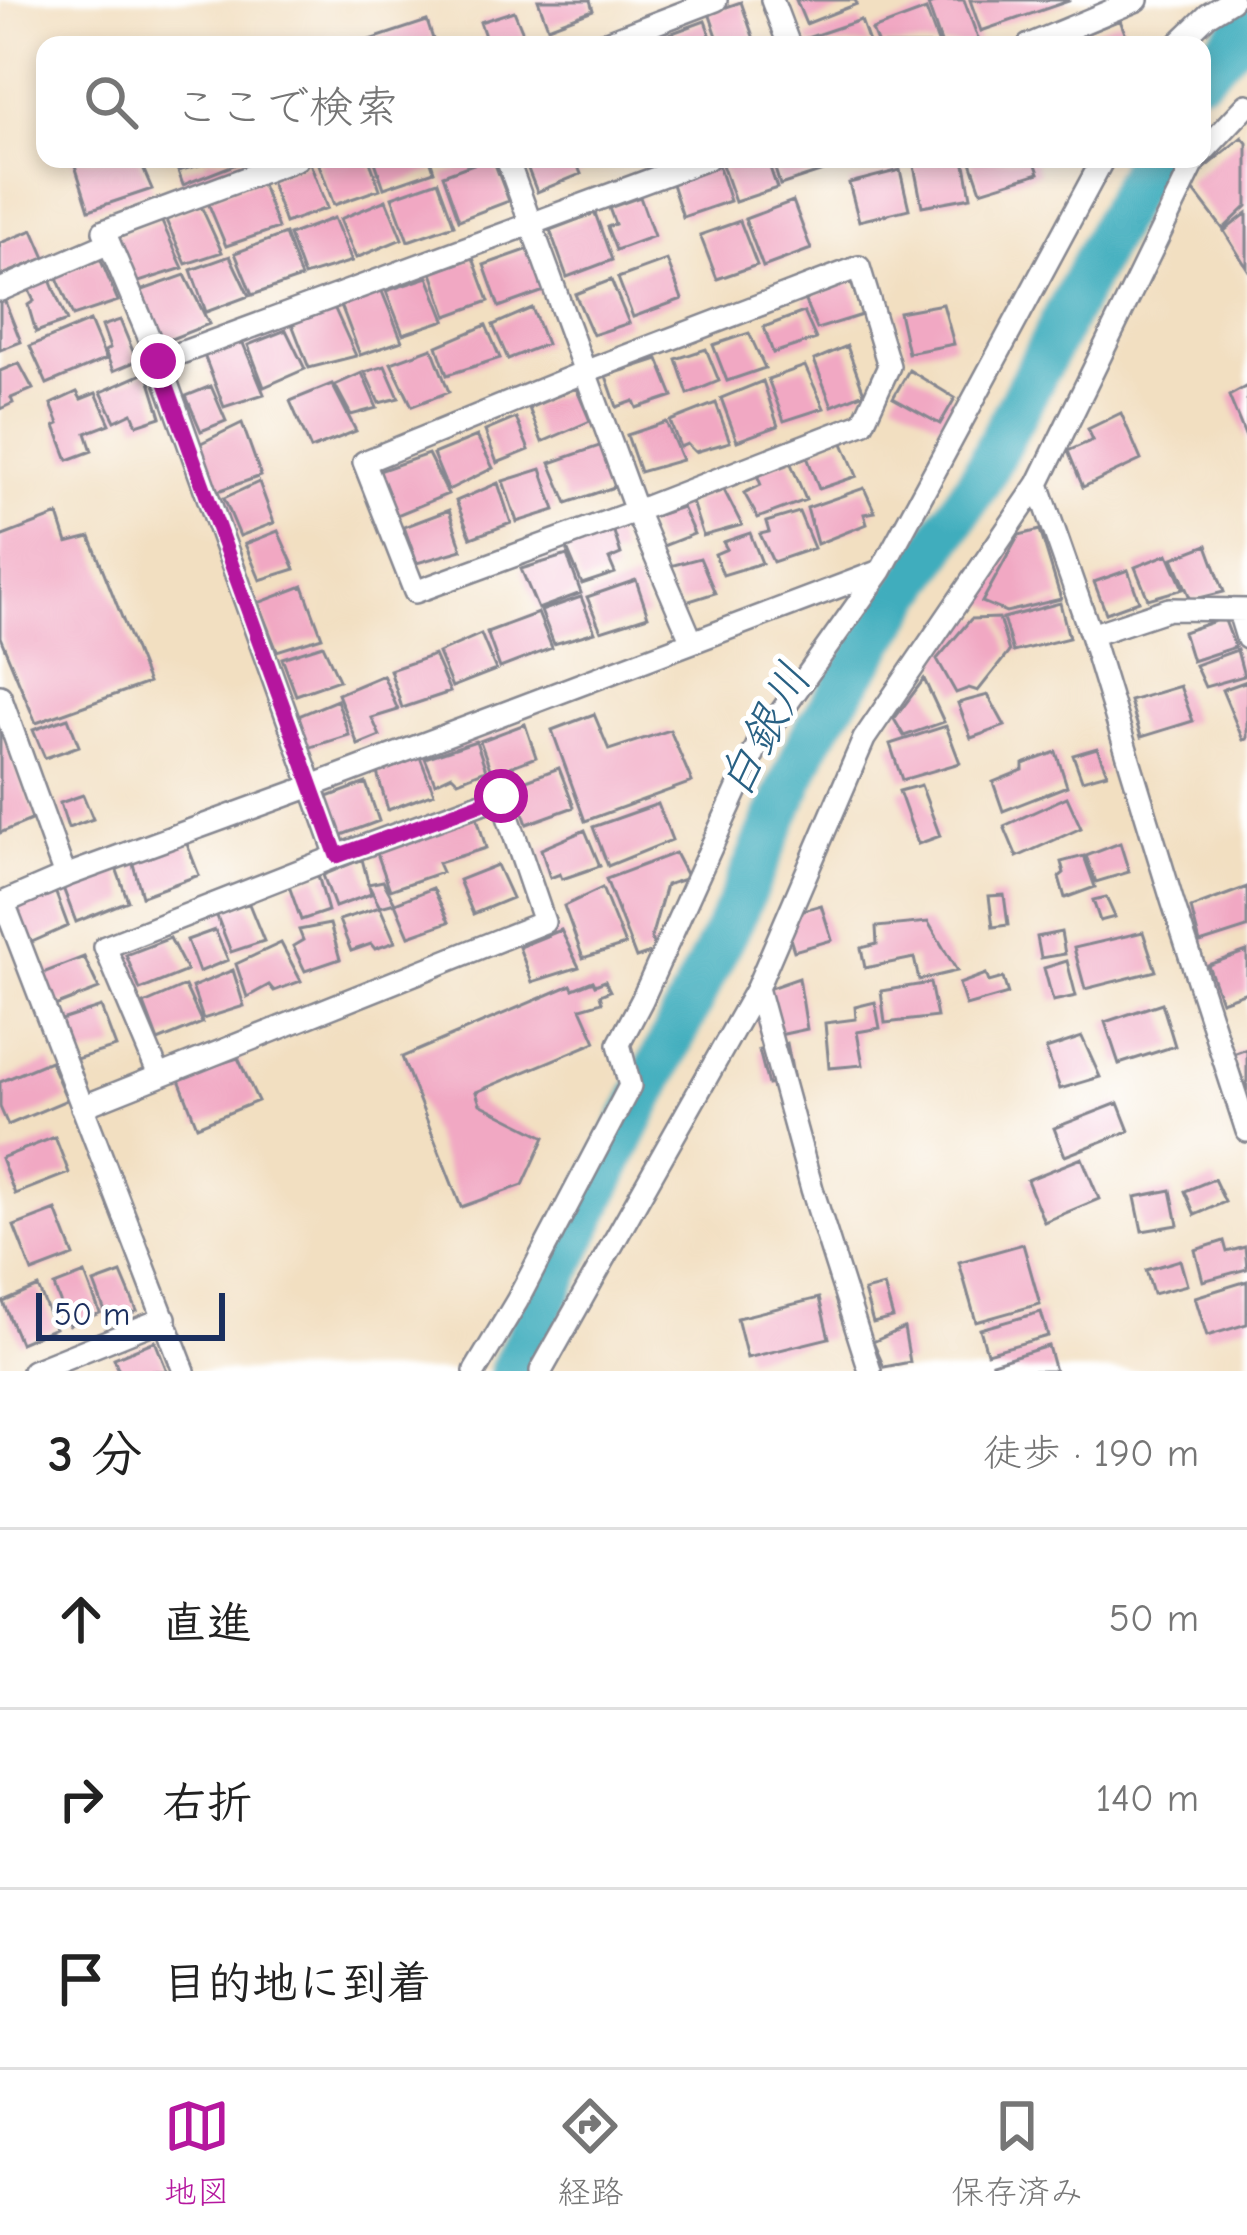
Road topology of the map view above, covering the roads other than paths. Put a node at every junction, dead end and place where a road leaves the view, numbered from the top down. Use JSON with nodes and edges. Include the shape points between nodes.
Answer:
{"nodes":[{"id":1,"x":716,"y":0,"type":"edge"},
{"id":2,"x":772,"y":0,"type":"edge"},
{"id":3,"x":1137,"y":0,"type":"edge"},
{"id":4,"x":1232,"y":0,"type":"edge"},
{"id":5,"x":1199,"y":7,"type":"edge"},
{"id":6,"x":622,"y":36,"type":"edge"},
{"id":7,"x":785,"y":36,"type":"edge"},
{"id":8,"x":1053,"y":36,"type":"edge"},
{"id":9,"x":1182,"y":36,"type":"edge"},
{"id":10,"x":1247,"y":105,"type":"edge"},
{"id":11,"x":1211,"y":143,"type":"edge"},
{"id":12,"x":273,"y":168,"type":"edge"},
{"id":13,"x":510,"y":168,"type":"edge"},
{"id":14,"x":682,"y":168,"type":"edge"},
{"id":15,"x":1098,"y":168,"type":"edge"},
{"id":16,"x":1193,"y":168,"type":"edge"},
{"id":17,"x":530,"y":223,"type":"junction"},
{"id":18,"x":109,"y":243,"type":"junction"},
{"id":19,"x":0,"y":290,"type":"edge"},
{"id":20,"x":158,"y":361,"type":"junction"},
{"id":21,"x":586,"y":371,"type":"junction"},
{"id":22,"x":1038,"y":484,"type":"junction"},
{"id":23,"x":636,"y":511,"type":"junction"},
{"id":24,"x":881,"y":571,"type":"junction"},
{"id":25,"x":1243,"y":611,"type":"edge"},
{"id":26,"x":1091,"y":635,"type":"junction"},
{"id":27,"x":1247,"y":638,"type":"edge"},
{"id":28,"x":692,"y":642,"type":"junction"},
{"id":29,"x":0,"y":696,"type":"edge"},
{"id":30,"x":312,"y":786,"type":"junction"},
{"id":31,"x":337,"y":856,"type":"junction"},
{"id":32,"x":65,"y":876,"type":"junction"},
{"id":33,"x":2,"y":904,"type":"edge"},
{"id":34,"x":757,"y":988,"type":"junction"},
{"id":35,"x":159,"y":1076,"type":"junction"},
{"id":36,"x":82,"y":1107,"type":"junction"},
{"id":37,"x":1247,"y":1131,"type":"edge"},
{"id":38,"x":164,"y":1318,"type":"junction"},
{"id":39,"x":33,"y":1371,"type":"edge"},
{"id":40,"x":184,"y":1371,"type":"edge"},
{"id":41,"x":475,"y":1371,"type":"edge"},
{"id":42,"x":541,"y":1371,"type":"edge"},
{"id":43,"x":870,"y":1371,"type":"edge"}],
"edges":[{"from":1,"to":6,"type":"street"},
{"from":2,"to":7,"type":"street"},
{"from":3,"to":8,"type":"street"},
{"from":4,"to":5,"type":"street"},
{"from":5,"to":9,"type":"street"},
{"from":10,"to":11,"type":"street"},
{"from":12,"to":18,"type":"street","via":[[104,231]]},
{"from":13,"to":17,"type":"street"},
{"from":14,"to":17,"type":"street"},
{"from":15,"to":24,"type":"street"},
{"from":16,"to":22,"type":"street"},
{"from":17,"to":20,"type":"street"},
{"from":17,"to":21,"type":"street"},
{"from":18,"to":19,"type":"street"},
{"from":18,"to":20,"type":"street"},
{"from":20,"to":30,"type":"street"},
{"from":21,"to":23,"type":"street"},
{"from":21,"to":23,"type":"street","via":[[364,462],[415,592]]},
{"from":21,"to":23,"type":"street","via":[[859,267],[889,367],[862,423]]},
{"from":22,"to":26,"type":"street"},
{"from":22,"to":34,"type":"street","via":[[864,739]]},
{"from":23,"to":28,"type":"street"},
{"from":24,"to":28,"type":"street"},
{"from":24,"to":41,"type":"street","via":[[757,746],[619,1044],[630,1086]]},
{"from":25,"to":26,"type":"street","via":[[1169,609]]},
{"from":25,"to":27,"type":"street"},
{"from":26,"to":37,"type":"street"},
{"from":28,"to":30,"type":"street"},
{"from":29,"to":32,"type":"street"},
{"from":30,"to":31,"type":"street"},
{"from":30,"to":32,"type":"street"},
{"from":31,"to":35,"type":"street","via":[[105,946]]},
{"from":31,"to":35,"type":"street","via":[[501,796],[544,922]]},
{"from":32,"to":33,"type":"street"},
{"from":33,"to":36,"type":"street"},
{"from":34,"to":42,"type":"street"},
{"from":34,"to":43,"type":"street"},
{"from":35,"to":36,"type":"street"},
{"from":36,"to":38,"type":"street"},
{"from":38,"to":39,"type":"street"},
{"from":38,"to":40,"type":"street"}]}
